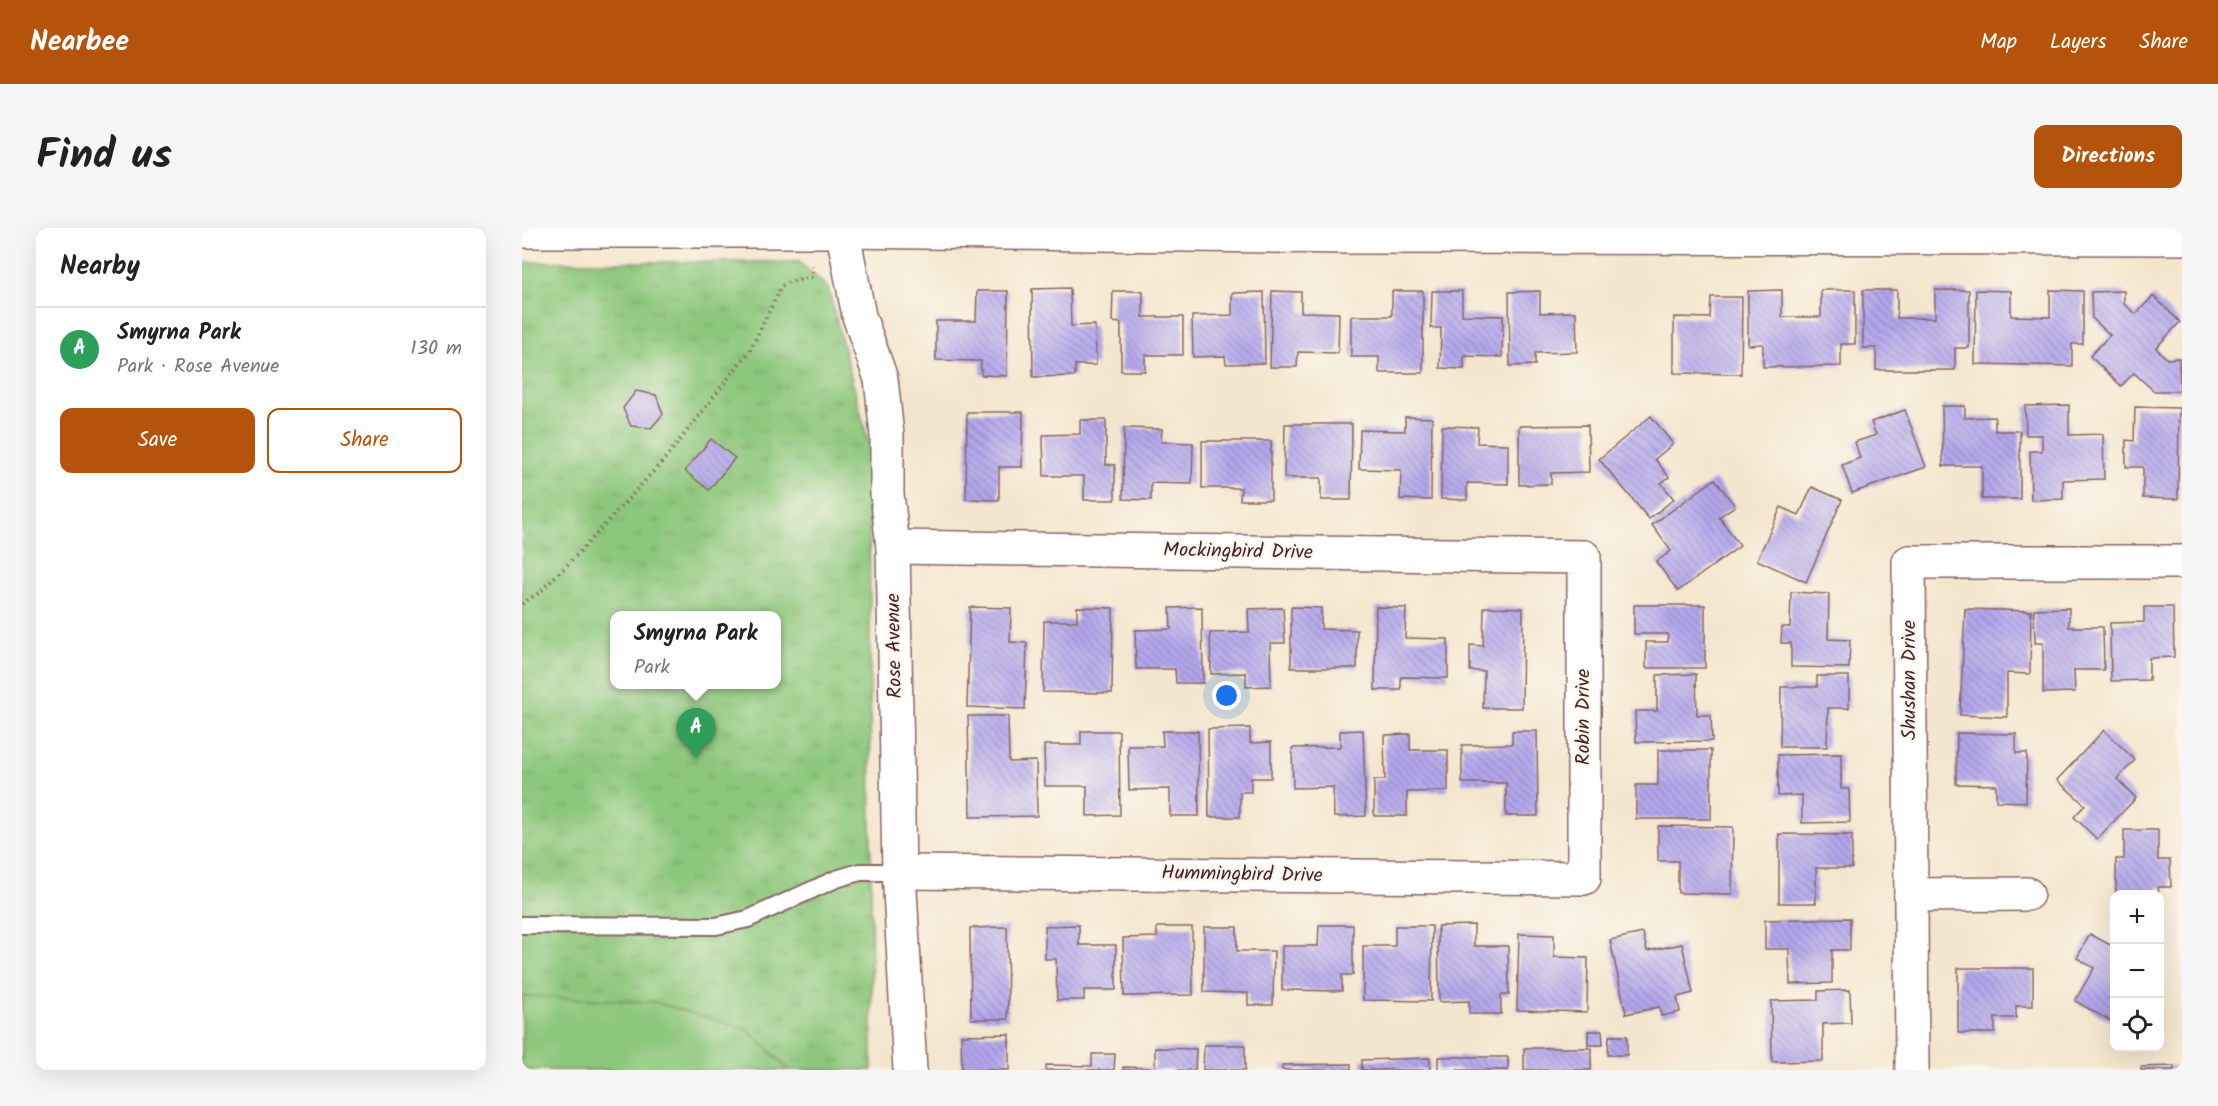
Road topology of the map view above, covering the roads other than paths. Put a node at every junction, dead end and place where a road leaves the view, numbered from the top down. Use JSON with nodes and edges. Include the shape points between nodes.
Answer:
{"nodes":[{"id":1,"x":831,"y":230,"type":"edge"},
{"id":2,"x":522,"y":231,"type":"edge"},
{"id":3,"x":1356,"y":232,"type":"edge"},
{"id":4,"x":1407,"y":232,"type":"edge"},
{"id":5,"x":2182,"y":238,"type":"edge"},
{"id":6,"x":893,"y":547,"type":"junction"},
{"id":7,"x":1584,"y":557,"type":"joint"},
{"id":8,"x":2182,"y":562,"type":"edge"},
{"id":9,"x":899,"y":872,"type":"junction"},
{"id":10,"x":1584,"y":878,"type":"joint"},
{"id":11,"x":2027,"y":894,"type":"dead end"},
{"id":12,"x":1911,"y":895,"type":"junction"},
{"id":13,"x":522,"y":925,"type":"edge"},
{"id":14,"x":910,"y":1070,"type":"edge"},
{"id":15,"x":1912,"y":1070,"type":"edge"}],
"edges":[{"from":1,"to":2,"type":"street"},
{"from":1,"to":3,"type":"street"},
{"from":1,"to":6,"type":"street","name":"Rose Avenue","via":[[881,379]]},
{"from":3,"to":4,"type":"street"},
{"from":4,"to":5,"type":"street"},
{"from":6,"to":7,"type":"street","name":"Mockingbird Drive"},
{"from":6,"to":9,"type":"street","name":"Rose Avenue"},
{"from":7,"to":10,"type":"street","name":"Robin Drive"},
{"from":8,"to":12,"type":"street","name":"Shushan Drive","via":[[1909,562]]},
{"from":9,"to":10,"type":"street","name":"Hummingbird Drive"},
{"from":9,"to":13,"type":"lane","via":[[860,872],[836,879],[748,919],[716,926]]},
{"from":9,"to":14,"type":"street","name":"Rose Avenue"},
{"from":11,"to":12,"type":"street"},
{"from":12,"to":15,"type":"street","name":"Shushan Drive"}]}
